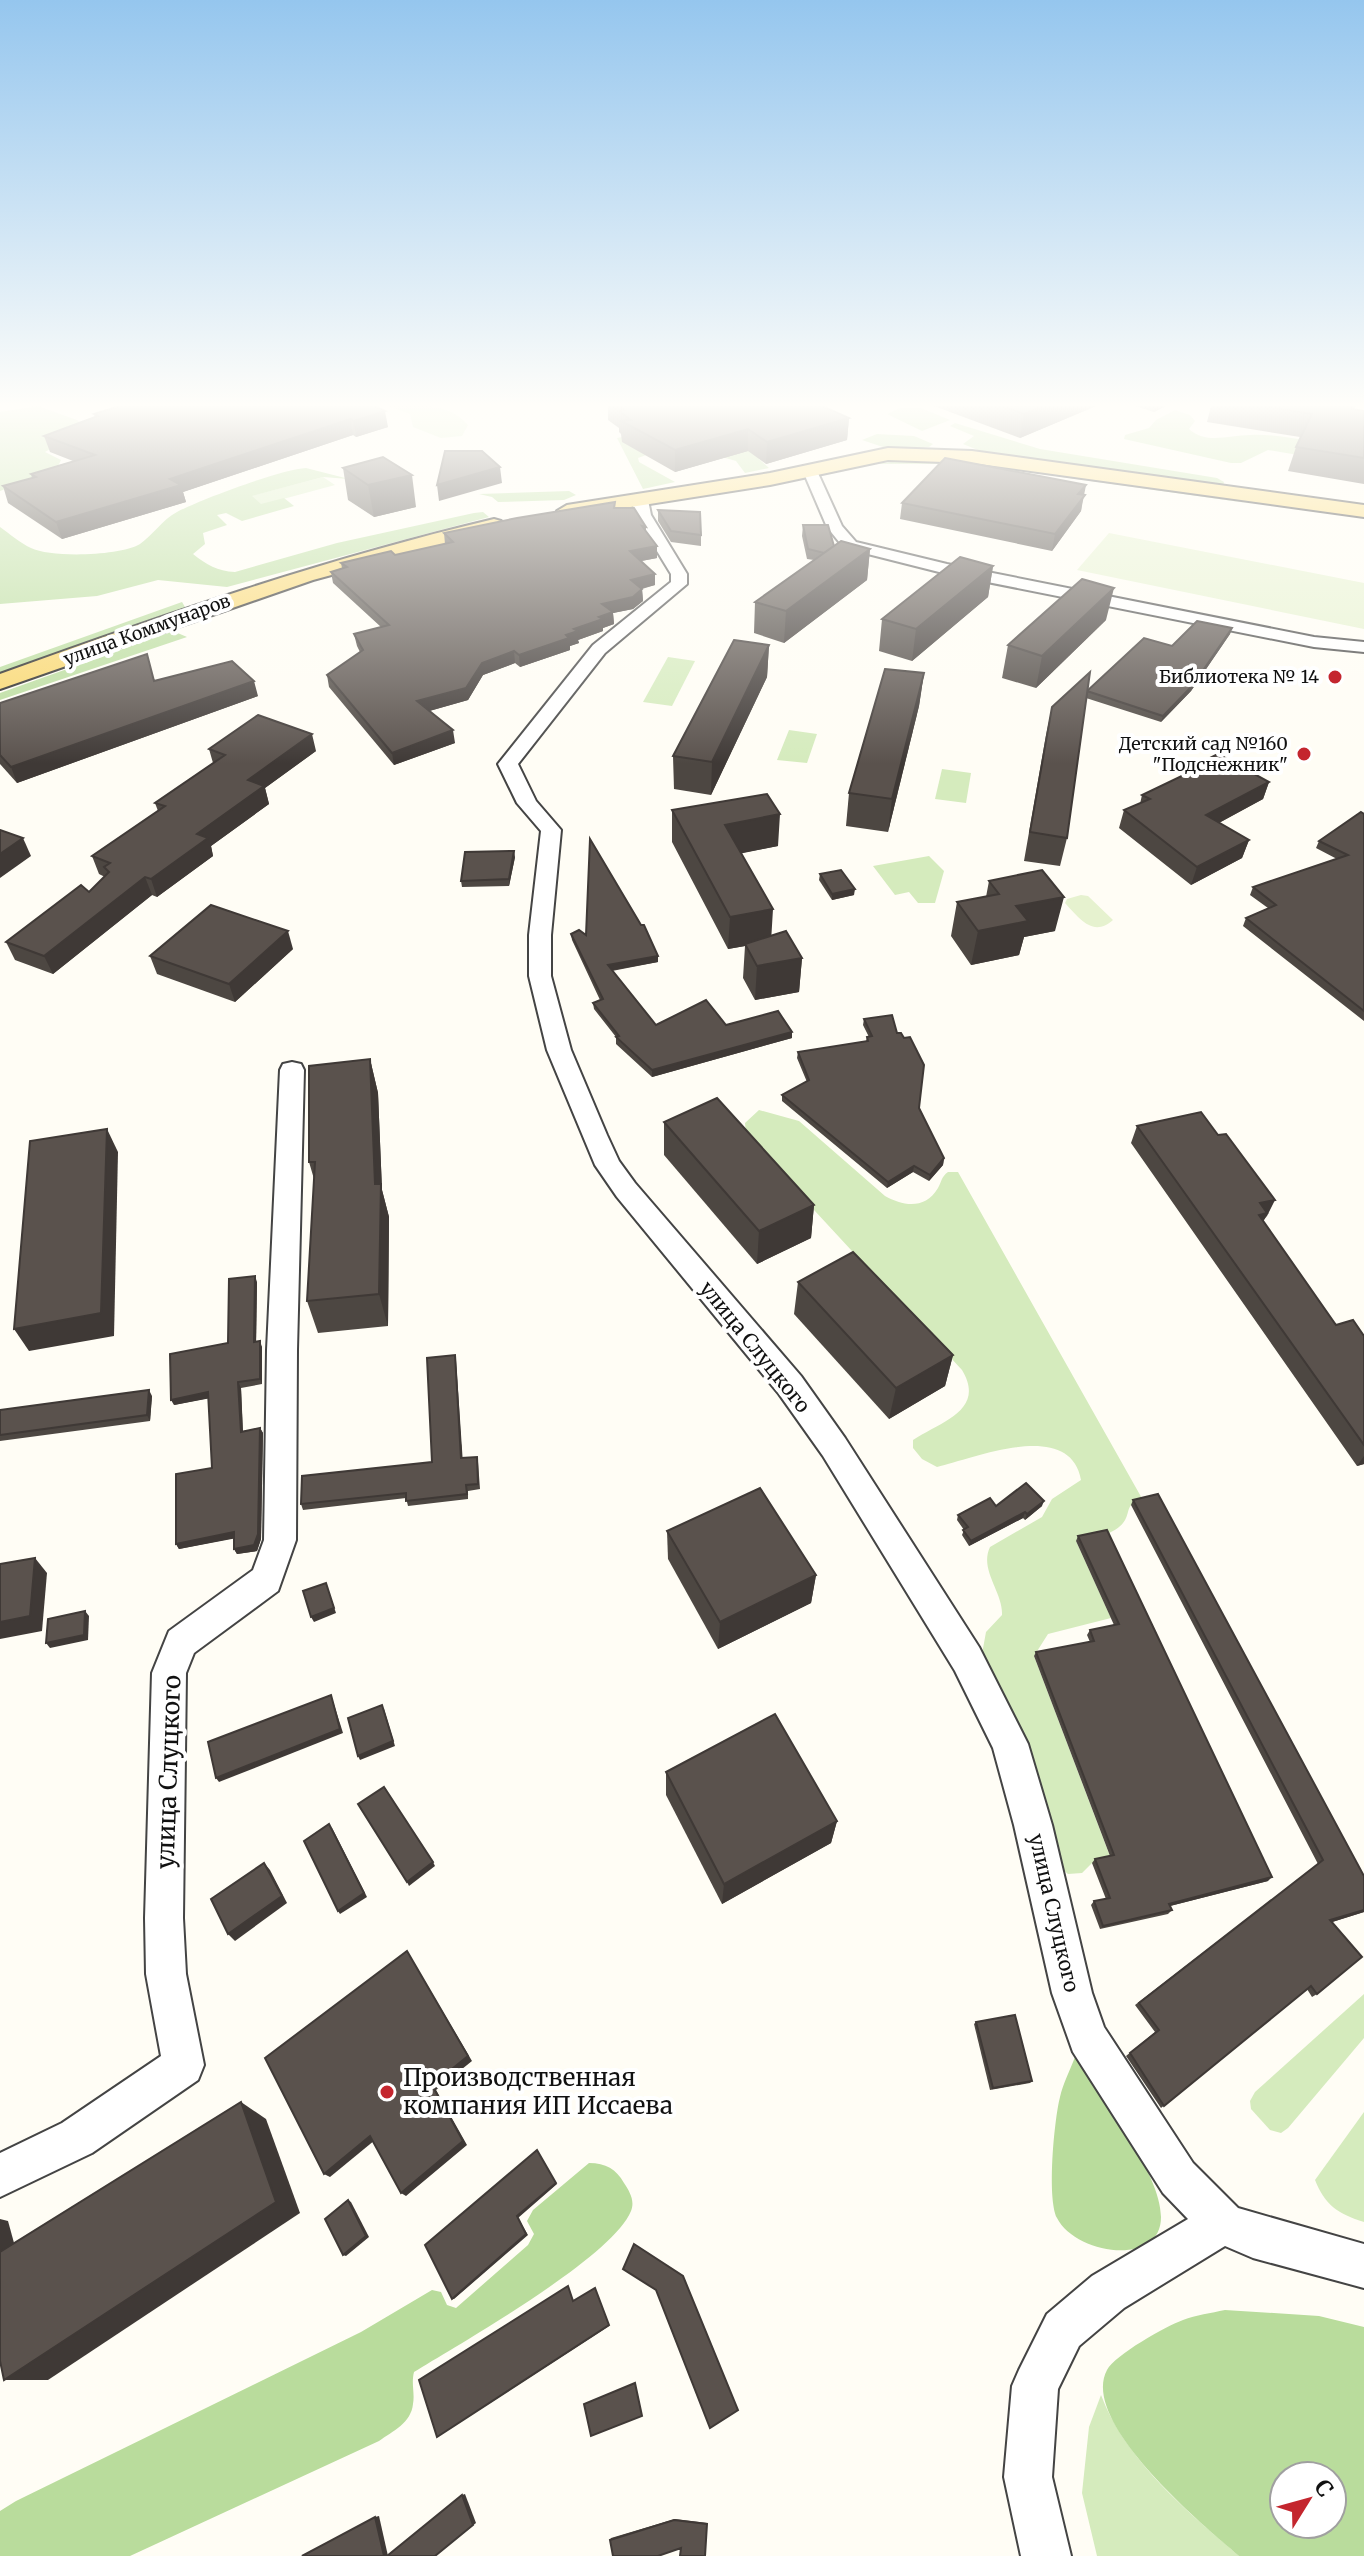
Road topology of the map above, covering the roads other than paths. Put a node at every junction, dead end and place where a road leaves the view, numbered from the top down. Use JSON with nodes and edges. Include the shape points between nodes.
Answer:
{"nodes":[{"id":1,"x":493,"y":525,"type":"edge"},
{"id":2,"x":649,"y":525,"type":"edge"},
{"id":3,"x":835,"y":525,"type":"edge"},
{"id":4,"x":1364,"y":647,"type":"edge"},
{"id":5,"x":0,"y":682,"type":"edge"},
{"id":6,"x":292,"y":1070,"type":"dead end"},
{"id":7,"x":0,"y":2176,"type":"edge"},
{"id":8,"x":1223,"y":2223,"type":"junction"},
{"id":9,"x":1364,"y":2266,"type":"edge"},
{"id":10,"x":1046,"y":2556,"type":"edge"}],
"edges":[{"from":1,"to":5,"type":"main road","name":"улица Коммунаров","via":[[324,569]]},
{"from":2,"to":8,"type":"street","name":"улица Слуцкого","via":[[679,574],[679,584],[599,649],[508,764],[527,803],[551,830],[540,976],[559,1050],[608,1165],[790,1385],[967,1659],[1010,1744],[1087,2038],[1178,2178]]},
{"from":3,"to":4,"type":"street","via":[[850,545],[947,569]]},
{"from":6,"to":7,"type":"street","name":"улица Слуцкого","via":[[280,1540],[266,1580],[181,1642],[169,1673],[166,1974],[183,2065],[77,2138]]},
{"from":8,"to":9,"type":"street"},
{"from":8,"to":10,"type":"street","via":[[1108,2292],[1063,2330],[1035,2386],[1028,2477]]}]}
